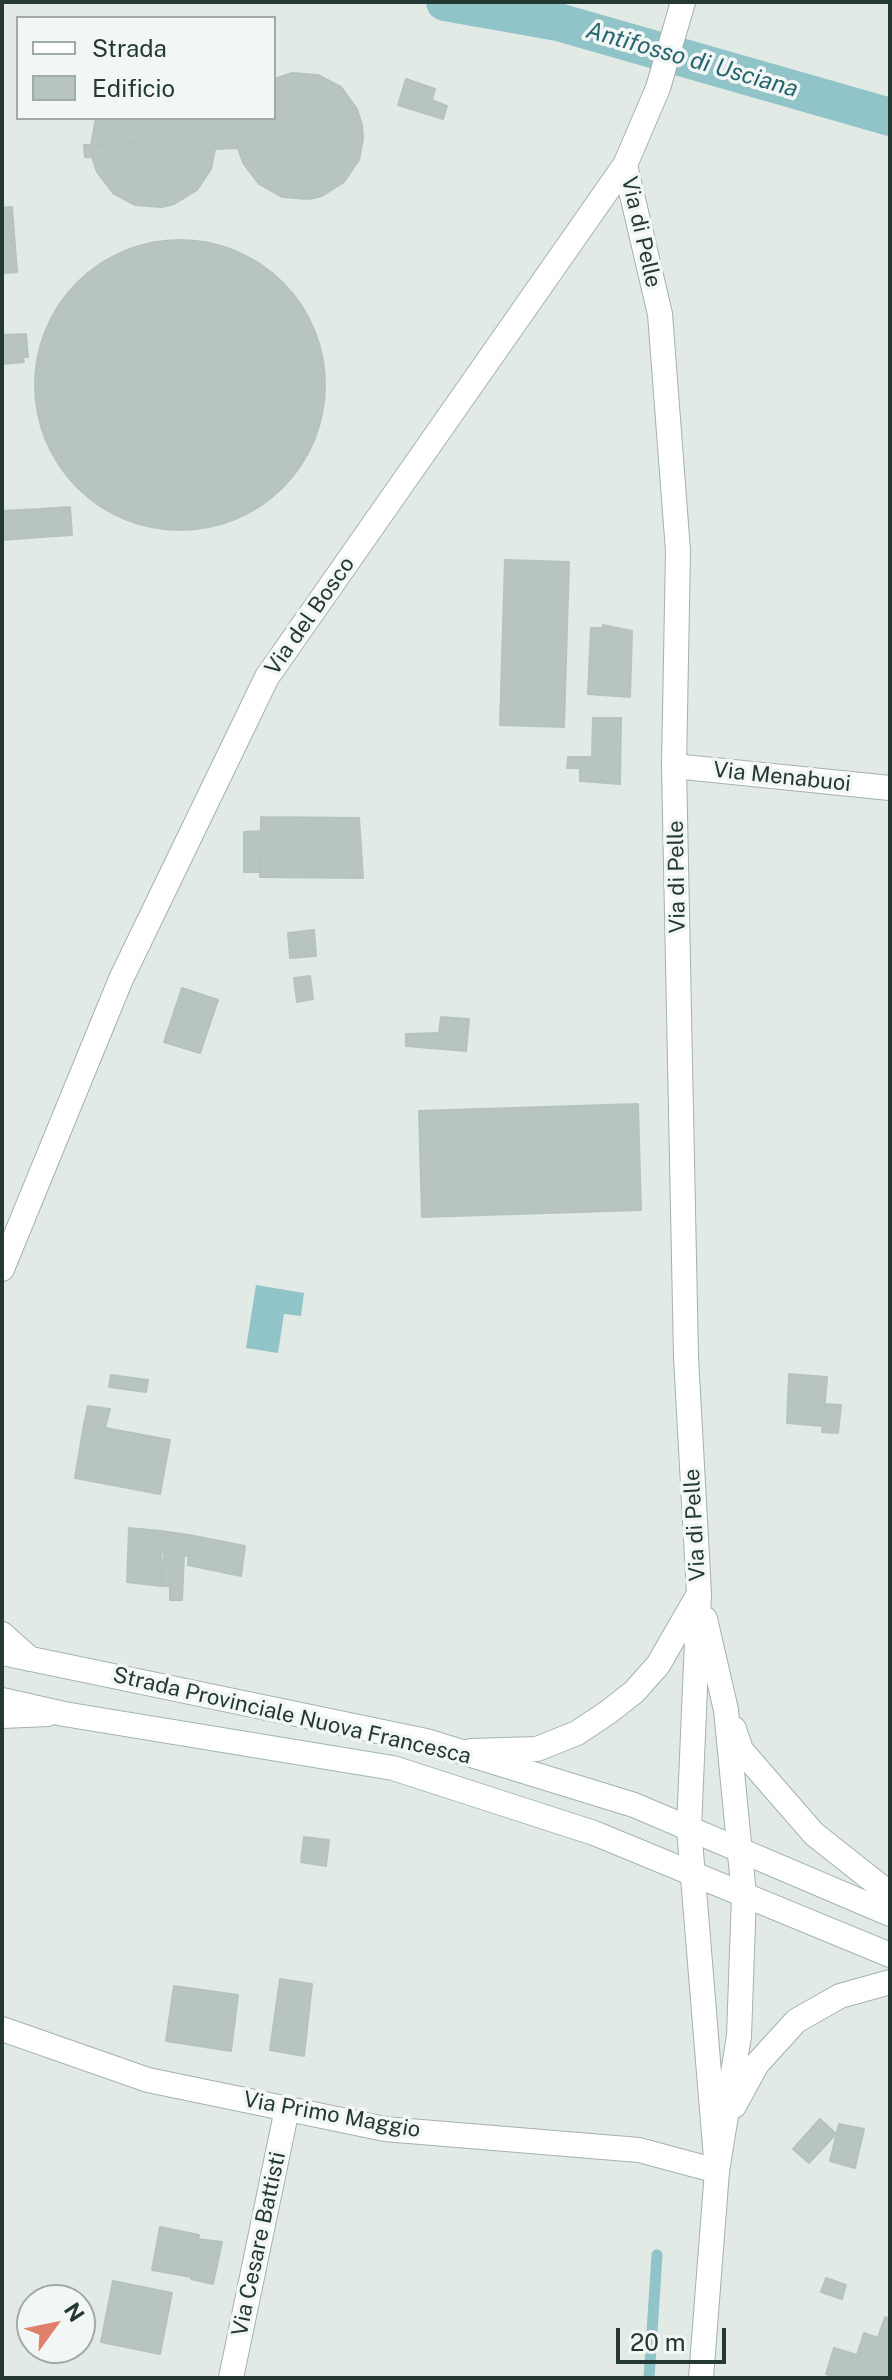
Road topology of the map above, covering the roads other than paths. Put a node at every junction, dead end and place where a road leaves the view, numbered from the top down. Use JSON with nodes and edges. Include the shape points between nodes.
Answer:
{"nodes":[{"id":1,"x":680,"y":12,"type":"edge"},
{"id":2,"x":625,"y":165,"type":"junction"},
{"id":3,"x":674,"y":766,"type":"junction"},
{"id":4,"x":890,"y":788,"type":"edge"},
{"id":5,"x":2,"y":1269,"type":"edge"},
{"id":6,"x":699,"y":1594,"type":"junction"},
{"id":7,"x":2,"y":1634,"type":"edge"},
{"id":8,"x":2,"y":1653,"type":"edge"},
{"id":9,"x":30,"y":1659,"type":"junction"},
{"id":10,"x":2,"y":1700,"type":"edge"},
{"id":11,"x":726,"y":1710,"type":"junction"},
{"id":12,"x":64,"y":1714,"type":"junction"},
{"id":13,"x":2,"y":1716,"type":"edge"},
{"id":14,"x":458,"y":1751,"type":"junction"},
{"id":15,"x":689,"y":1828,"type":"junction"},
{"id":16,"x":740,"y":1849,"type":"junction"},
{"id":17,"x":695,"y":1875,"type":"junction"},
{"id":18,"x":890,"y":1894,"type":"edge"},
{"id":19,"x":744,"y":1895,"type":"junction"},
{"id":20,"x":890,"y":1914,"type":"edge"},
{"id":21,"x":890,"y":1955,"type":"edge"},
{"id":22,"x":890,"y":1982,"type":"edge"},
{"id":23,"x":2,"y":2029,"type":"edge"},
{"id":24,"x":287,"y":2109,"type":"junction"},
{"id":25,"x":725,"y":2122,"type":"junction"},
{"id":26,"x":717,"y":2171,"type":"junction"},
{"id":27,"x":231,"y":2378,"type":"edge"},
{"id":28,"x":701,"y":2378,"type":"edge"}],
"edges":[{"from":1,"to":2,"type":"street","name":"Via del Bosco","via":[[658,88]]},
{"from":2,"to":3,"type":"street","name":"Via di Pelle","via":[[660,314],[678,551]]},
{"from":2,"to":5,"type":"street","name":"Via del Bosco","via":[[267,677],[121,979]]},
{"from":3,"to":4,"type":"street","name":"Via Menabuoi"},
{"from":3,"to":6,"type":"street","name":"Via di Pelle","via":[[686,1357]]},
{"from":6,"to":11,"type":"street","name":"Via di Pelle"},
{"from":6,"to":14,"type":"street","name":"Via di Pelle","via":[[658,1665],[634,1692],[577,1733],[537,1749]]},
{"from":6,"to":15,"type":"street","name":"Via di Pelle"},
{"from":7,"to":9,"type":"street"},
{"from":8,"to":9,"type":"street","name":"Strada Provinciale Nuova Francesca"},
{"from":9,"to":14,"type":"street","name":"Strada Provinciale Nuova Francesca"},
{"from":10,"to":12,"type":"street","name":"Strada Provinciale Nuova Francesca"},
{"from":11,"to":16,"type":"street","name":"Via di Pelle"},
{"from":11,"to":18,"type":"street","name":"Via di Pelle","via":[[741,1750],[773,1789],[814,1834]]},
{"from":12,"to":13,"type":"street"},
{"from":12,"to":17,"type":"street","name":"Strada Provinciale Nuova Francesca","via":[[393,1768],[594,1833]]},
{"from":14,"to":15,"type":"street","name":"Strada Provinciale Nuova Francesca","via":[[634,1805]]},
{"from":15,"to":16,"type":"street","name":"Strada Provinciale Nuova Francesca"},
{"from":15,"to":17,"type":"street","name":"Via di Pelle"},
{"from":16,"to":19,"type":"street","name":"Via di Pelle"},
{"from":16,"to":20,"type":"street","name":"Strada Provinciale Nuova Francesca"},
{"from":17,"to":19,"type":"street","name":"Strada Provinciale Nuova Francesca"},
{"from":17,"to":26,"type":"street","name":"Via di Pelle"},
{"from":19,"to":21,"type":"street","name":"Strada Provinciale Nuova Francesca"},
{"from":19,"to":25,"type":"street","name":"Via di Pelle","via":[[739,2036]]},
{"from":22,"to":25,"type":"street","name":"Via di Pelle","via":[[840,1996],[796,2021],[757,2064]]},
{"from":23,"to":24,"type":"street","name":"Via Primo Maggio","via":[[148,2080]]},
{"from":24,"to":26,"type":"street","name":"Via Primo Maggio","via":[[385,2129],[639,2150]]},
{"from":24,"to":27,"type":"street","name":"Via Cesare Battisti"},
{"from":25,"to":26,"type":"street","name":"Via di Pelle"},
{"from":26,"to":28,"type":"street","name":"Via di Pelle"}]}
